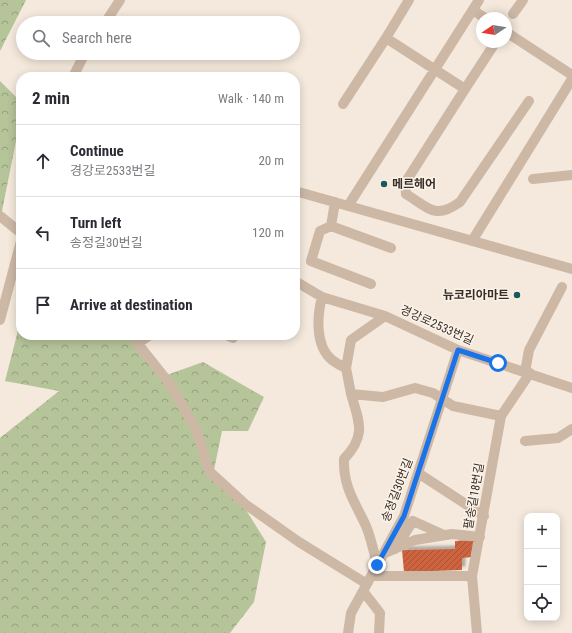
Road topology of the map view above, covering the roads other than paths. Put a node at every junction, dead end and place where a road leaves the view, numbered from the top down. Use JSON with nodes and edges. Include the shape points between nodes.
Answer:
{"nodes":[{"id":1,"x":120,"y":0,"type":"edge"},
{"id":2,"x":409,"y":0,"type":"edge"},
{"id":3,"x":479,"y":0,"type":"edge"},
{"id":4,"x":523,"y":0,"type":"edge"},
{"id":5,"x":473,"y":10,"type":"junction"},
{"id":6,"x":476,"y":12,"type":"edge"},
{"id":7,"x":513,"y":14,"type":"dead end"},
{"id":8,"x":109,"y":16,"type":"edge"},
{"id":9,"x":512,"y":36,"type":"edge"},
{"id":10,"x":386,"y":38,"type":"junction"},
{"id":11,"x":492,"y":48,"type":"edge"},
{"id":12,"x":82,"y":60,"type":"edge"},
{"id":13,"x":434,"y":71,"type":"junction"},
{"id":14,"x":76,"y":72,"type":"edge"},
{"id":15,"x":572,"y":75,"type":"edge"},
{"id":16,"x":572,"y":79,"type":"edge"},
{"id":17,"x":465,"y":89,"type":"junction"},
{"id":18,"x":529,"y":101,"type":"dead end"},
{"id":19,"x":343,"y":104,"type":"dead end"},
{"id":20,"x":572,"y":175,"type":"edge"},
{"id":21,"x":532,"y":179,"type":"dead end"},
{"id":22,"x":300,"y":192,"type":"edge"},
{"id":23,"x":335,"y":202,"type":"junction"},
{"id":24,"x":348,"y":206,"type":"junction"},
{"id":25,"x":0,"y":216,"type":"edge"},
{"id":26,"x":331,"y":226,"type":"junction"},
{"id":27,"x":16,"y":229,"type":"edge"},
{"id":28,"x":472,"y":241,"type":"junction"},
{"id":29,"x":391,"y":248,"type":"dead end"},
{"id":30,"x":16,"y":260,"type":"edge"},
{"id":31,"x":572,"y":269,"type":"edge"},
{"id":32,"x":300,"y":284,"type":"edge"},
{"id":33,"x":371,"y":284,"type":"dead end"},
{"id":34,"x":562,"y":287,"type":"dead end"},
{"id":35,"x":322,"y":297,"type":"junction"},
{"id":36,"x":384,"y":316,"type":"junction"},
{"id":37,"x":0,"y":320,"type":"edge"},
{"id":38,"x":135,"y":340,"type":"edge"},
{"id":39,"x":142,"y":340,"type":"edge"},
{"id":40,"x":138,"y":343,"type":"junction"},
{"id":41,"x":458,"y":350,"type":"junction"},
{"id":42,"x":346,"y":368,"type":"junction"},
{"id":43,"x":528,"y":372,"type":"junction"},
{"id":44,"x":572,"y":388,"type":"edge"},
{"id":45,"x":351,"y":394,"type":"junction"},
{"id":46,"x":442,"y":400,"type":"junction"},
{"id":47,"x":501,"y":416,"type":"junction"},
{"id":48,"x":572,"y":429,"type":"edge"},
{"id":49,"x":525,"y":441,"type":"dead end"},
{"id":50,"x":418,"y":473,"type":"junction"},
{"id":51,"x":484,"y":516,"type":"junction"},
{"id":52,"x":444,"y":536,"type":"junction"},
{"id":53,"x":480,"y":537,"type":"junction"},
{"id":54,"x":395,"y":549,"type":"junction"},
{"id":55,"x":383,"y":554,"type":"junction"},
{"id":56,"x":377,"y":565,"type":"junction"},
{"id":57,"x":472,"y":576,"type":"junction"},
{"id":58,"x":367,"y":584,"type":"junction"},
{"id":59,"x":348,"y":633,"type":"edge"},
{"id":60,"x":378,"y":633,"type":"edge"},
{"id":61,"x":477,"y":633,"type":"edge"}],
"edges":[{"from":1,"to":8,"type":"street"},
{"from":2,"to":10,"type":"street"},
{"from":3,"to":5,"type":"street"},
{"from":4,"to":7,"type":"street"},
{"from":5,"to":6,"type":"street"},
{"from":5,"to":13,"type":"street"},
{"from":9,"to":15,"type":"street"},
{"from":10,"to":13,"type":"street"},
{"from":10,"to":19,"type":"street"},
{"from":11,"to":17,"type":"street"},
{"from":12,"to":14,"type":"street"},
{"from":13,"to":17,"type":"street"},
{"from":13,"to":24,"type":"street"},
{"from":16,"to":28,"type":"street"},
{"from":17,"to":18,"type":"street","via":[[405,183],[406,194],[436,212],[448,211],[460,202]]},
{"from":20,"to":21,"type":"street"},
{"from":22,"to":23,"type":"street"},
{"from":23,"to":24,"type":"street"},
{"from":23,"to":26,"type":"street"},
{"from":24,"to":28,"type":"street"},
{"from":25,"to":27,"type":"street"},
{"from":26,"to":29,"type":"street"},
{"from":26,"to":33,"type":"street","via":[[320,231],[311,261]]},
{"from":28,"to":31,"type":"street"},
{"from":30,"to":37,"type":"street"},
{"from":32,"to":35,"type":"street","name":"경강로2533번길"},
{"from":34,"to":43,"type":"street","via":[[529,350]]},
{"from":35,"to":36,"type":"street","name":"경강로2533번길"},
{"from":35,"to":42,"type":"street","via":[[317,321],[324,347],[331,359]]},
{"from":36,"to":41,"type":"street","name":"경강로2533번길"},
{"from":36,"to":42,"type":"street","via":[[351,340]]},
{"from":38,"to":40,"type":"street"},
{"from":39,"to":40,"type":"street"},
{"from":40,"to":58,"type":"street","via":[[170,384],[196,429],[209,470],[245,504],[299,542]]},
{"from":41,"to":43,"type":"street","name":"경강로2533번길"},
{"from":41,"to":46,"type":"street","name":"송정길30번길"},
{"from":42,"to":45,"type":"street"},
{"from":43,"to":44,"type":"street","name":"경강로2533번길"},
{"from":43,"to":47,"type":"street","name":"팔송길18번길"},
{"from":45,"to":46,"type":"street","via":[[383,396],[415,388],[432,393]]},
{"from":45,"to":56,"type":"street","via":[[360,426],[355,447],[344,459],[347,489],[366,526]]},
{"from":46,"to":47,"type":"street","via":[[453,406]]},
{"from":46,"to":50,"type":"street","name":"송정길30번길"},
{"from":47,"to":51,"type":"street","name":"팔송길18번길"},
{"from":48,"to":49,"type":"street","via":[[558,438]]},
{"from":50,"to":51,"type":"street"},
{"from":50,"to":55,"type":"street","name":"송정길30번길","via":[[404,516]]},
{"from":51,"to":53,"type":"street","name":"팔송길18번길"},
{"from":52,"to":53,"type":"street","via":[[452,534]]},
{"from":52,"to":54,"type":"street","via":[[415,540]]},
{"from":52,"to":54,"type":"street","via":[[413,521]]},
{"from":53,"to":57,"type":"street","name":"팔송길18번길"},
{"from":54,"to":55,"type":"street"},
{"from":55,"to":56,"type":"street","name":"송정길30번길"},
{"from":56,"to":58,"type":"street","name":"송정길30번길"},
{"from":57,"to":58,"type":"street"},
{"from":57,"to":61,"type":"street","name":"팔송길18번길"},
{"from":58,"to":59,"type":"street","name":"송정길30번길","via":[[351,613]]},
{"from":58,"to":60,"type":"street","via":[[380,613]]}]}
